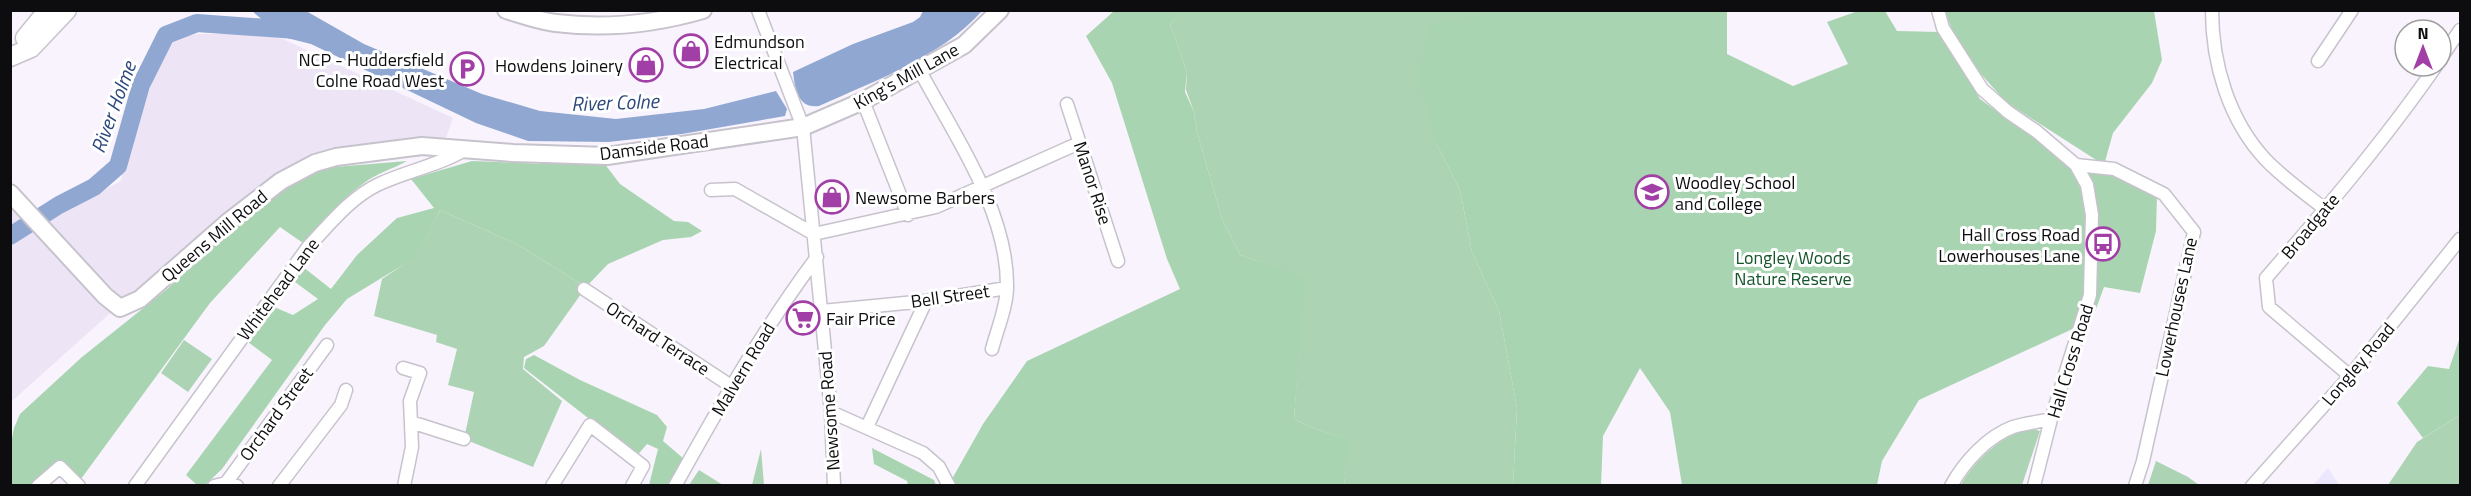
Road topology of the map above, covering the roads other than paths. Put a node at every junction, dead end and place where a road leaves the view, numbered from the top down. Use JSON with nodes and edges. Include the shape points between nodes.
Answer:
{"nodes":[{"id":1,"x":48,"y":10,"type":"edge"},
{"id":2,"x":67,"y":10,"type":"edge"},
{"id":3,"x":506,"y":10,"type":"edge"},
{"id":4,"x":703,"y":10,"type":"edge"},
{"id":5,"x":758,"y":10,"type":"edge"},
{"id":6,"x":1000,"y":10,"type":"edge"},
{"id":7,"x":1938,"y":10,"type":"edge"},
{"id":8,"x":2212,"y":10,"type":"edge"},
{"id":9,"x":2352,"y":10,"type":"edge"},
{"id":10,"x":14,"y":54,"type":"edge"},
{"id":11,"x":2319,"y":61,"type":"dead end"},
{"id":12,"x":920,"y":70,"type":"junction"},
{"id":13,"x":2428,"y":78,"type":"edge"},
{"id":14,"x":863,"y":101,"type":"junction"},
{"id":15,"x":1067,"y":104,"type":"dead end"},
{"id":16,"x":802,"y":125,"type":"junction"},
{"id":17,"x":1079,"y":143,"type":"junction"},
{"id":18,"x":468,"y":148,"type":"junction"},
{"id":19,"x":2076,"y":165,"type":"junction"},
{"id":20,"x":982,"y":188,"type":"junction"},
{"id":21,"x":711,"y":190,"type":"dead end"},
{"id":22,"x":10,"y":193,"type":"edge"},
{"id":23,"x":2325,"y":210,"type":"junction"},
{"id":24,"x":908,"y":215,"type":"junction"},
{"id":25,"x":814,"y":234,"type":"junction"},
{"id":26,"x":2460,"y":239,"type":"edge"},
{"id":27,"x":817,"y":257,"type":"junction"},
{"id":28,"x":1118,"y":261,"type":"dead end"},
{"id":29,"x":1007,"y":288,"type":"junction"},
{"id":30,"x":584,"y":290,"type":"dead end"},
{"id":31,"x":926,"y":301,"type":"junction"},
{"id":32,"x":822,"y":311,"type":"junction"},
{"id":33,"x":327,"y":345,"type":"dead end"},
{"id":34,"x":992,"y":349,"type":"dead end"},
{"id":35,"x":403,"y":368,"type":"dead end"},
{"id":36,"x":2350,"y":376,"type":"junction"},
{"id":37,"x":731,"y":386,"type":"junction"},
{"id":38,"x":341,"y":394,"type":"dead end"},
{"id":39,"x":831,"y":411,"type":"junction"},
{"id":40,"x":2051,"y":419,"type":"junction"},
{"id":41,"x":411,"y":422,"type":"junction"},
{"id":42,"x":867,"y":427,"type":"junction"},
{"id":43,"x":464,"y":440,"type":"dead end"},
{"id":44,"x":226,"y":485,"type":"edge"},
{"id":45,"x":38,"y":486,"type":"edge"},
{"id":46,"x":79,"y":486,"type":"edge"},
{"id":47,"x":135,"y":486,"type":"edge"},
{"id":48,"x":279,"y":486,"type":"edge"},
{"id":49,"x":404,"y":486,"type":"edge"},
{"id":50,"x":552,"y":486,"type":"edge"},
{"id":51,"x":632,"y":486,"type":"edge"},
{"id":52,"x":675,"y":486,"type":"edge"},
{"id":53,"x":834,"y":486,"type":"edge"},
{"id":54,"x":949,"y":486,"type":"edge"},
{"id":55,"x":1951,"y":486,"type":"edge"},
{"id":56,"x":2034,"y":486,"type":"edge"},
{"id":57,"x":2134,"y":486,"type":"edge"},
{"id":58,"x":2252,"y":486,"type":"edge"}],
"edges":[{"from":1,"to":10,"type":"main road"},
{"from":2,"to":10,"type":"main road","via":[[31,48]]},
{"from":3,"to":4,"type":"street","via":[[554,23],[613,26],[666,21]]},
{"from":5,"to":16,"type":"street","name":"Newsome Road"},
{"from":6,"to":12,"type":"street","name":"King's Mill Lane","via":[[964,45]]},
{"from":7,"to":19,"type":"street","via":[[1943,28],[1982,89]]},
{"from":8,"to":23,"type":"street","via":[[2219,73],[2239,124],[2266,160]]},
{"from":9,"to":11,"type":"street"},
{"from":12,"to":14,"type":"street","name":"King's Mill Lane"},
{"from":12,"to":20,"type":"street"},
{"from":13,"to":23,"type":"street","name":"Broadgate"},
{"from":14,"to":16,"type":"street","name":"King's Mill Lane"},
{"from":14,"to":24,"type":"street"},
{"from":15,"to":17,"type":"street","name":"Manor Rise"},
{"from":16,"to":18,"type":"street","name":"Damside Road","via":[[607,156]]},
{"from":16,"to":25,"type":"street","name":"Newsome Road"},
{"from":17,"to":20,"type":"street"},
{"from":17,"to":28,"type":"street","name":"Manor Rise"},
{"from":18,"to":22,"type":"street","name":"Queens Mill Road","via":[[422,146],[336,157],[295,172],[228,222],[140,299],[120,308]]},
{"from":18,"to":47,"type":"street","name":"Whitehead Lane","via":[[448,160],[375,186],[339,214],[308,247]]},
{"from":19,"to":40,"type":"street","name":"Hall Cross Road","via":[[2087,185],[2092,215],[2090,296]]},
{"from":19,"to":57,"type":"street","name":"Lowerhouses Lane","via":[[2114,169],[2164,194],[2194,232]]},
{"from":20,"to":24,"type":"street"},
{"from":20,"to":29,"type":"street","via":[[1002,238]]},
{"from":21,"to":25,"type":"street","via":[[735,189]]},
{"from":23,"to":36,"type":"street","name":"Broadgate","via":[[2265,278],[2269,307]]},
{"from":24,"to":25,"type":"street"},
{"from":25,"to":27,"type":"street","name":"Newsome Road"},
{"from":26,"to":36,"type":"street","name":"Longley Road"},
{"from":27,"to":32,"type":"street","name":"Newsome Road"},
{"from":27,"to":37,"type":"street","name":"Malvern Road","via":[[785,299]]},
{"from":29,"to":31,"type":"street","name":"Bell Street"},
{"from":29,"to":34,"type":"street"},
{"from":30,"to":37,"type":"street","name":"Orchard Terrace"},
{"from":31,"to":32,"type":"street","name":"Bell Street"},
{"from":31,"to":42,"type":"street"},
{"from":32,"to":39,"type":"street","name":"Newsome Road"},
{"from":33,"to":44,"type":"street","name":"Orchard Street"},
{"from":35,"to":41,"type":"street","via":[[420,373],[410,401]]},
{"from":36,"to":58,"type":"street","name":"Longley Road"},
{"from":37,"to":52,"type":"street","name":"Malvern Road"},
{"from":38,"to":48,"type":"street","via":[[341,405]]},
{"from":39,"to":42,"type":"street"},
{"from":39,"to":53,"type":"street","name":"Newsome Road"},
{"from":40,"to":55,"type":"street","via":[[2000,433],[1975,454]]},
{"from":40,"to":56,"type":"street","name":"Hall Cross Road"},
{"from":41,"to":43,"type":"street"},
{"from":41,"to":49,"type":"street","via":[[412,447]]},
{"from":42,"to":54,"type":"street","via":[[923,453],[939,467]]},
{"from":45,"to":46,"type":"street","via":[[60,467]]},
{"from":50,"to":51,"type":"street","via":[[590,425],[643,466]]}]}
